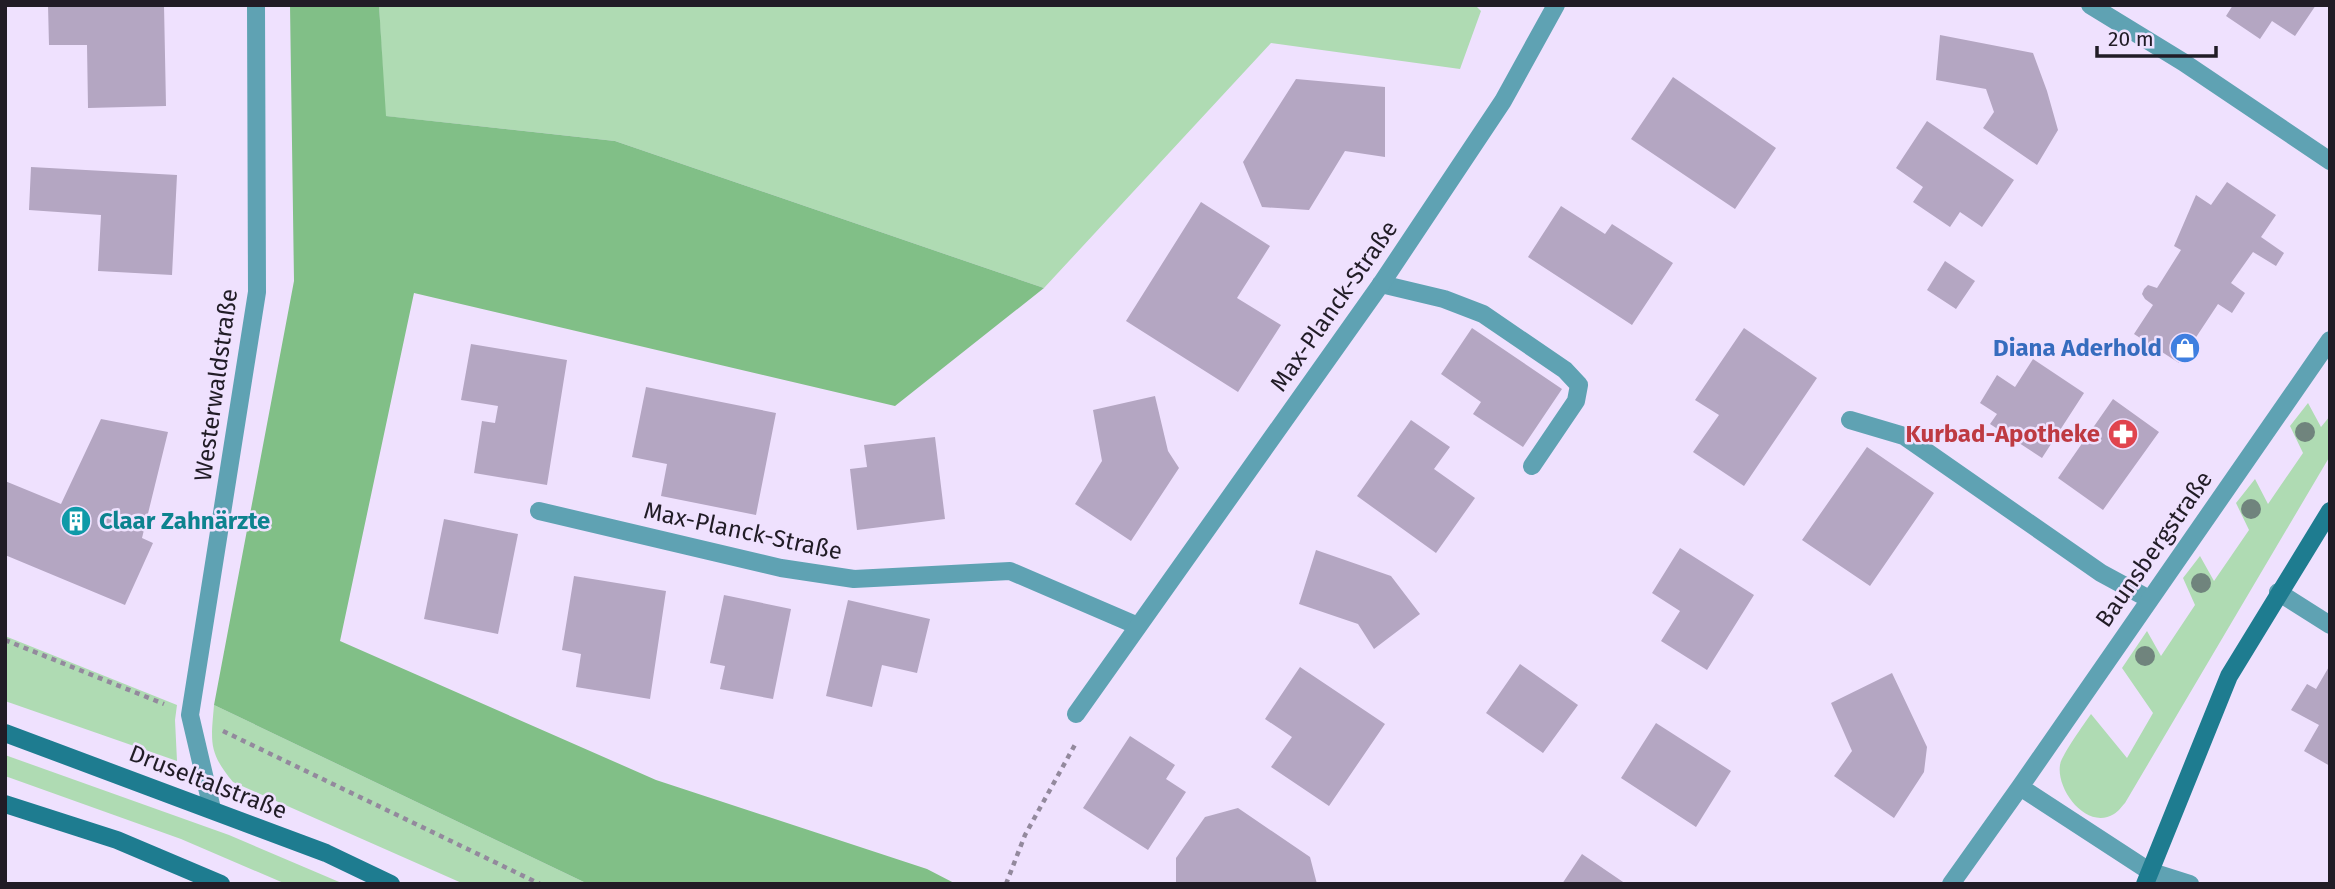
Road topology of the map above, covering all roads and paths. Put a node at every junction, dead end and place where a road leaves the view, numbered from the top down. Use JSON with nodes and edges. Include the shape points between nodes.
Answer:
{"nodes":[{"id":1,"x":256,"y":5,"type":"edge"},
{"id":2,"x":1556,"y":5,"type":"edge"},
{"id":3,"x":2090,"y":5,"type":"edge"},
{"id":4,"x":2330,"y":161,"type":"edge"},
{"id":5,"x":1381,"y":284,"type":"junction"},
{"id":6,"x":2330,"y":340,"type":"edge"},
{"id":7,"x":1850,"y":421,"type":"dead end"},
{"id":8,"x":1532,"y":466,"type":"dead end"},
{"id":9,"x":539,"y":511,"type":"dead end"},
{"id":10,"x":2330,"y":511,"type":"edge"},
{"id":11,"x":2278,"y":592,"type":"junction"},
{"id":12,"x":2150,"y":599,"type":"junction"},
{"id":13,"x":2330,"y":625,"type":"edge"},
{"id":14,"x":1138,"y":626,"type":"junction"},
{"id":15,"x":5,"y":640,"type":"edge"},
{"id":16,"x":1076,"y":714,"type":"joint"},
{"id":17,"x":191,"y":715,"type":"junction"},
{"id":18,"x":5,"y":733,"type":"edge"},
{"id":19,"x":2020,"y":788,"type":"junction"},
{"id":20,"x":5,"y":804,"type":"edge"},
{"id":21,"x":212,"y":809,"type":"junction"},
{"id":22,"x":2147,"y":877,"type":"edge"},
{"id":23,"x":221,"y":884,"type":"edge"},
{"id":24,"x":391,"y":884,"type":"edge"},
{"id":25,"x":540,"y":884,"type":"edge"},
{"id":26,"x":1006,"y":884,"type":"edge"},
{"id":27,"x":1951,"y":884,"type":"edge"},
{"id":28,"x":2190,"y":884,"type":"edge"}],
"edges":[{"from":1,"to":17,"type":"street","name":"Westerwaldstraße","via":[[257,292]]},
{"from":2,"to":5,"type":"street","name":"Max-Planck-Straße","via":[[1503,101]]},
{"from":3,"to":4,"type":"street"},
{"from":5,"to":8,"type":"street","via":[[1483,314],[1565,370],[1578,384],[1576,401]]},
{"from":5,"to":14,"type":"street","name":"Max-Planck-Straße"},
{"from":6,"to":12,"type":"street","name":"Baunsbergstraße"},
{"from":7,"to":12,"type":"street","via":[[1905,436],[2101,573]]},
{"from":9,"to":14,"type":"street","name":"Max-Planck-Straße","via":[[781,568],[853,579],[1010,570]]},
{"from":10,"to":11,"type":"main road"},
{"from":11,"to":13,"type":"street"},
{"from":11,"to":22,"type":"main road","via":[[2229,677]]},
{"from":12,"to":19,"type":"street","name":"Baunsbergstraße"},
{"from":14,"to":16,"type":"street","name":"Max-Planck-Straße"},
{"from":15,"to":17,"type":"path"},
{"from":16,"to":26,"type":"path","via":[[1078,740],[1025,835]]},
{"from":17,"to":21,"type":"street","name":"Westerwaldstraße"},
{"from":17,"to":25,"type":"path"},
{"from":18,"to":21,"type":"main road","name":"Druseltalstraße"},
{"from":19,"to":22,"type":"street"},
{"from":19,"to":27,"type":"street","name":"Baunsbergstraße"},
{"from":20,"to":23,"type":"main road","via":[[117,840]]},
{"from":21,"to":24,"type":"main road","name":"Druseltalstraße"},
{"from":22,"to":28,"type":"street"}]}
